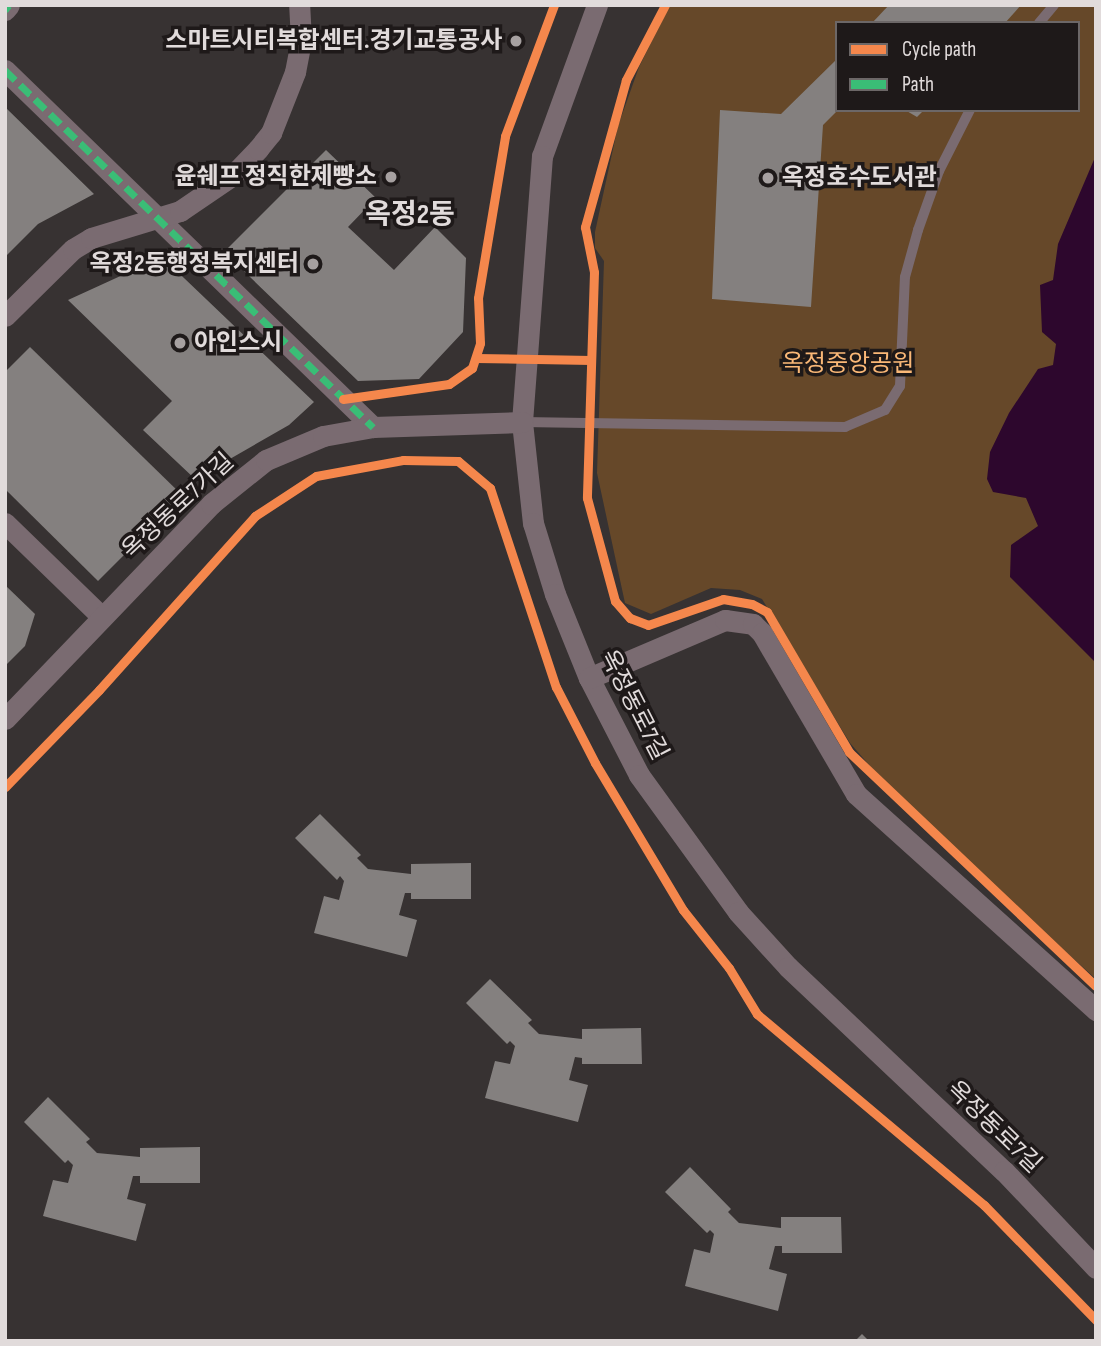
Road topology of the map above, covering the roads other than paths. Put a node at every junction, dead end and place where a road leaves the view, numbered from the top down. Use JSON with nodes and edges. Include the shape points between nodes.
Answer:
{"nodes":[{"id":1,"x":9,"y":5,"type":"edge"},
{"id":2,"x":299,"y":5,"type":"edge"},
{"id":3,"x":597,"y":5,"type":"edge"},
{"id":4,"x":1054,"y":5,"type":"edge"},
{"id":5,"x":5,"y":9,"type":"edge"},
{"id":6,"x":1041,"y":21,"type":"edge"},
{"id":7,"x":5,"y":70,"type":"edge"},
{"id":8,"x":969,"y":112,"type":"edge"},
{"id":9,"x":155,"y":219,"type":"junction"},
{"id":10,"x":5,"y":316,"type":"edge"},
{"id":11,"x":522,"y":422,"type":"junction"},
{"id":12,"x":373,"y":427,"type":"junction"},
{"id":13,"x":5,"y":523,"type":"edge"},
{"id":14,"x":102,"y":617,"type":"junction"},
{"id":15,"x":589,"y":678,"type":"junction"},
{"id":16,"x":5,"y":719,"type":"edge"},
{"id":17,"x":1096,"y":1010,"type":"edge"},
{"id":18,"x":1096,"y":1268,"type":"edge"}],
"edges":[{"from":1,"to":5,"type":"street"},
{"from":2,"to":9,"type":"street","via":[[299,51],[271,133],[233,175],[180,211]]},
{"from":3,"to":11,"type":"street","name":"옥정동로7길","via":[[542,156]]},
{"from":4,"to":6,"type":"lane"},
{"from":7,"to":9,"type":"street"},
{"from":8,"to":11,"type":"lane","via":[[943,160],[918,230],[905,277],[900,386],[894,401],[879,414],[845,427]]},
{"from":9,"to":10,"type":"street","via":[[91,238],[73,249]]},
{"from":9,"to":12,"type":"street"},
{"from":11,"to":12,"type":"street","name":"옥정동로7가길"},
{"from":11,"to":15,"type":"street","name":"옥정동로7길","via":[[533,523]]},
{"from":12,"to":14,"type":"street","name":"옥정동로7가길","via":[[323,436],[266,460],[211,504]]},
{"from":13,"to":14,"type":"street"},
{"from":14,"to":16,"type":"street","name":"옥정동로7가길"},
{"from":15,"to":17,"type":"street","via":[[725,620],[753,624],[856,794]]},
{"from":15,"to":18,"type":"street","name":"옥정동로7길","via":[[639,775],[737,912],[788,968],[1004,1171]]}]}
